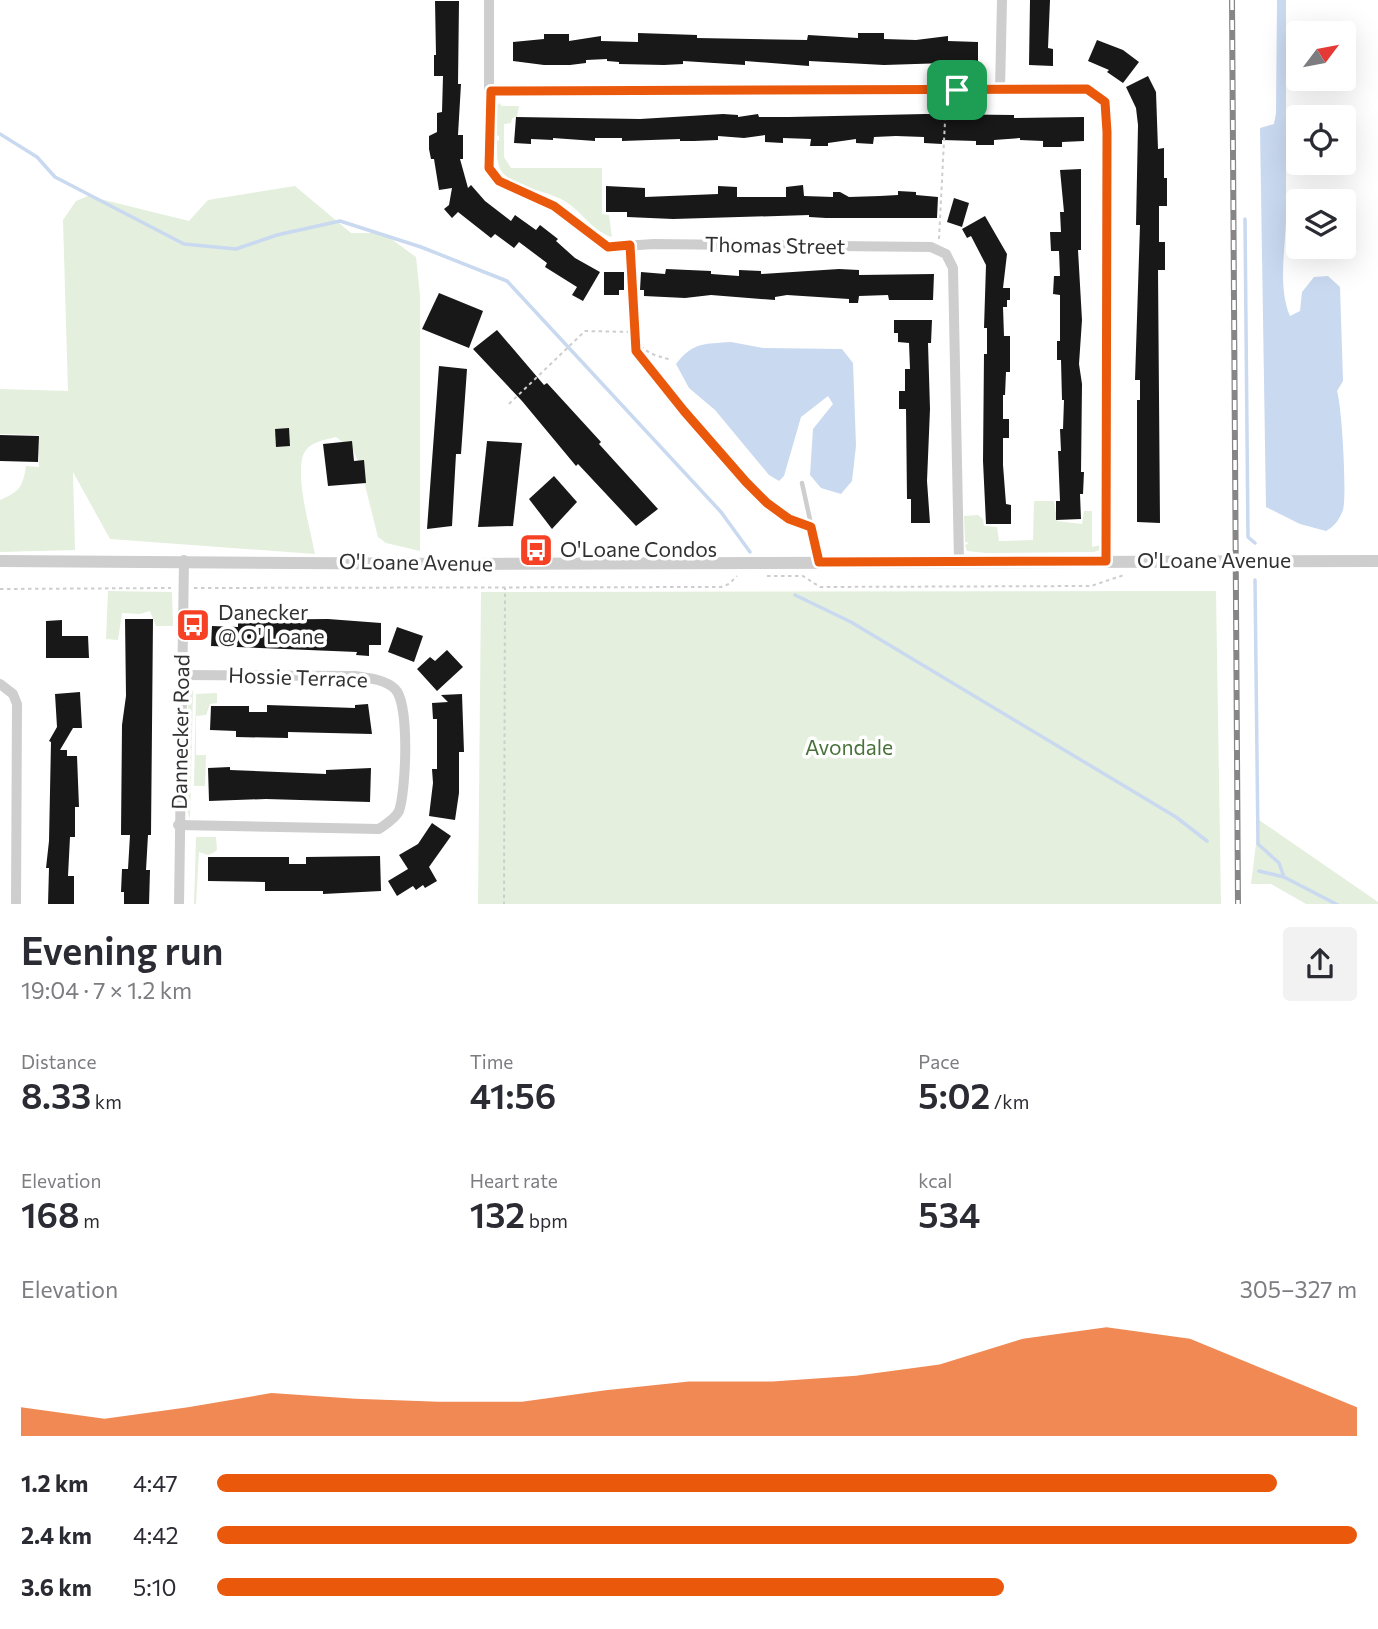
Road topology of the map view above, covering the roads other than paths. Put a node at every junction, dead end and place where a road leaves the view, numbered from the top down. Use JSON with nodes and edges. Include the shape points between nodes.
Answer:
{"nodes":[{"id":1,"x":489,"y":0,"type":"edge"},
{"id":2,"x":1002,"y":0,"type":"edge"},
{"id":3,"x":1000,"y":90,"type":"junction"},
{"id":4,"x":491,"y":91,"type":"junction"},
{"id":5,"x":802,"y":483,"type":"dead end"},
{"id":6,"x":184,"y":560,"type":"junction"},
{"id":7,"x":0,"y":561,"type":"edge"},
{"id":8,"x":958,"y":561,"type":"junction"},
{"id":9,"x":1106,"y":561,"type":"junction"},
{"id":10,"x":819,"y":562,"type":"junction"},
{"id":11,"x":1378,"y":562,"type":"edge"},
{"id":12,"x":182,"y":676,"type":"junction"},
{"id":13,"x":0,"y":684,"type":"edge"},
{"id":14,"x":178,"y":825,"type":"junction"},
{"id":15,"x":16,"y":904,"type":"edge"},
{"id":16,"x":178,"y":904,"type":"edge"}],
"edges":[{"from":1,"to":4,"type":"street","name":"Thomas Street"},
{"from":2,"to":3,"type":"street"},
{"from":3,"to":4,"type":"street"},
{"from":3,"to":9,"type":"street","via":[[1087,89],[1105,102]]},
{"from":4,"to":8,"type":"street","name":"Thomas Street","via":[[489,168],[499,181],[554,206],[608,247],[938,249],[949,258],[953,268]]},
{"from":5,"to":10,"type":"lane"},
{"from":6,"to":7,"type":"street","name":"O'Loane Avenue"},
{"from":6,"to":10,"type":"street","name":"O'Loane Avenue"},
{"from":6,"to":12,"type":"street","name":"Dannecker Road"},
{"from":8,"to":9,"type":"street","name":"O'Loane Avenue"},
{"from":8,"to":10,"type":"street","name":"O'Loane Avenue"},
{"from":9,"to":11,"type":"street","name":"O'Loane Avenue"},
{"from":12,"to":14,"type":"street","name":"Dannecker Road"},
{"from":12,"to":14,"type":"street","name":"Hossie Terrace","via":[[354,676],[395,689],[405,711],[398,814],[379,829]]},
{"from":13,"to":15,"type":"street","via":[[13,694],[17,705]]},
{"from":14,"to":16,"type":"street","name":"Dannecker Road"}]}
